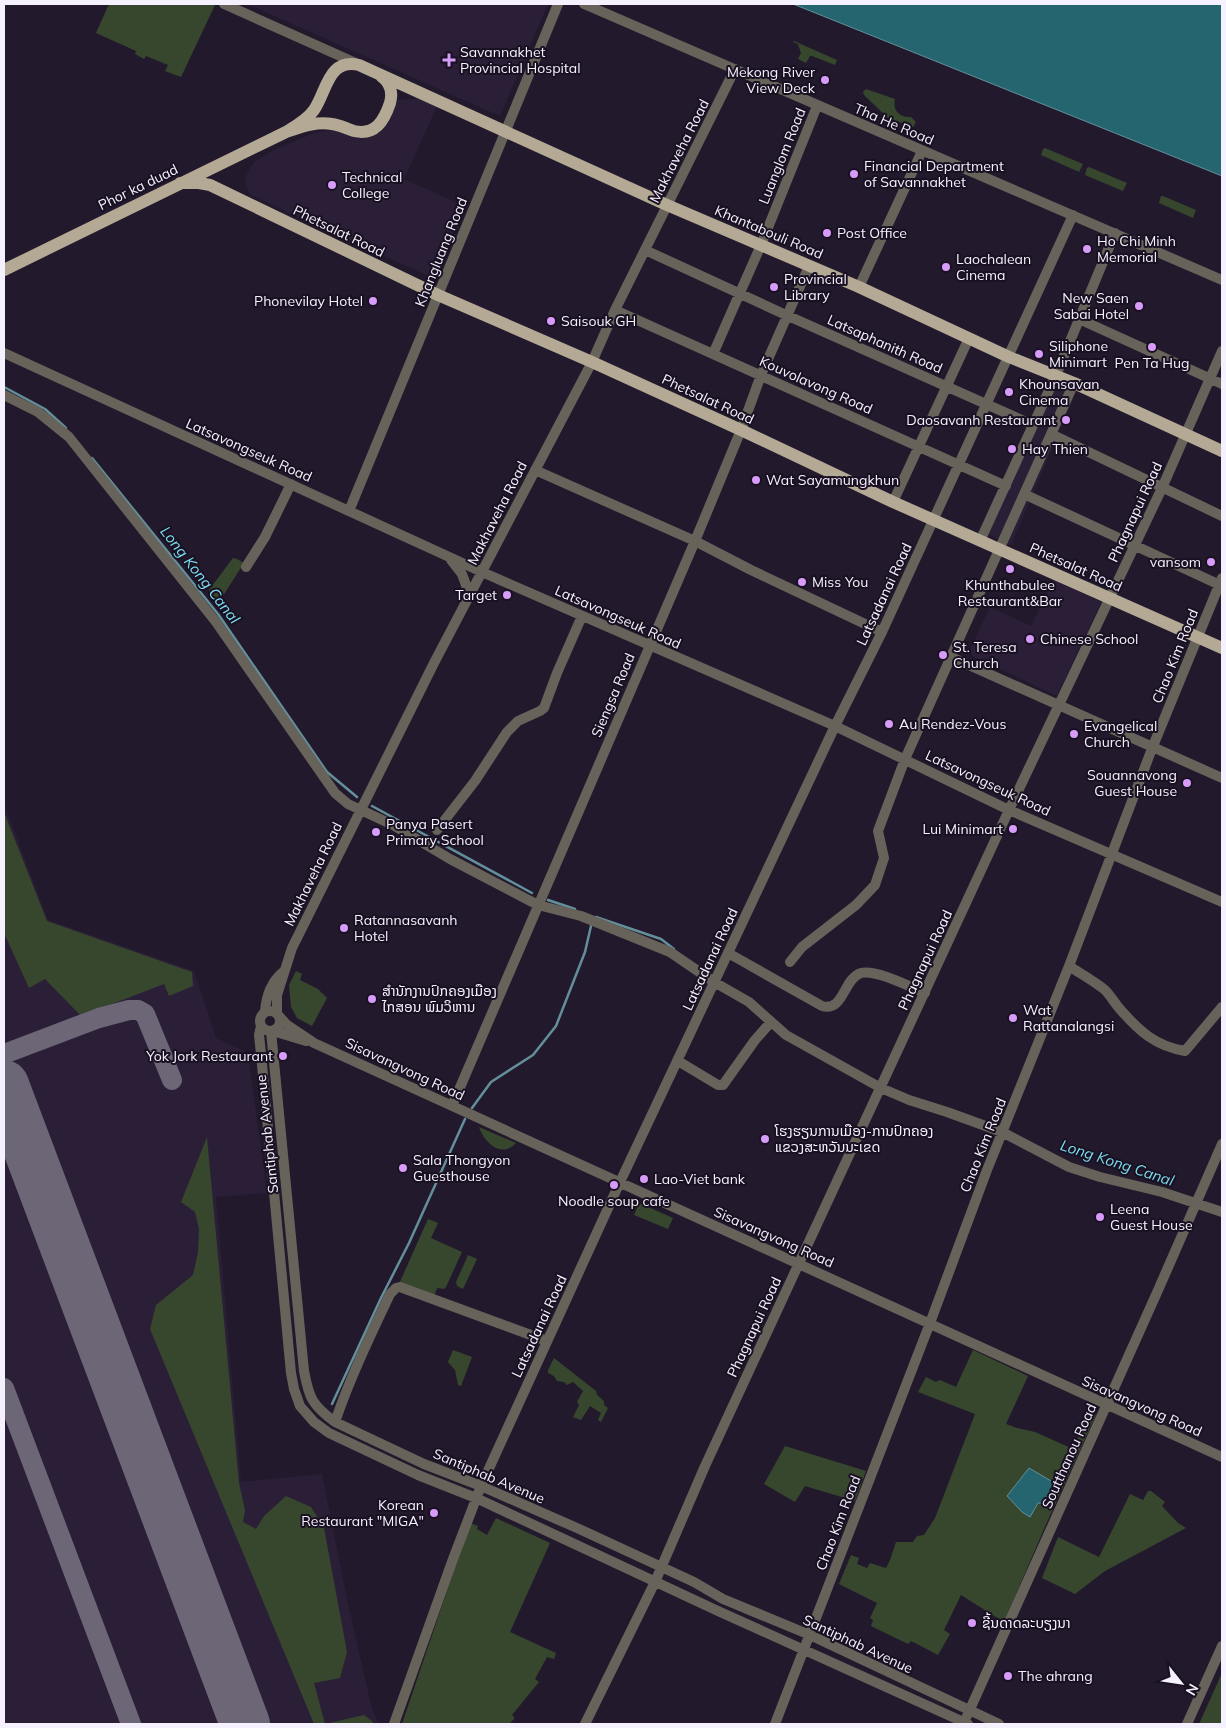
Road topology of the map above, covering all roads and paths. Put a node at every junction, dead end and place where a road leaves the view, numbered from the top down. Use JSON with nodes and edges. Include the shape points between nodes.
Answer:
{"nodes":[{"id":1,"x":224,"y":4,"type":"edge"},
{"id":2,"x":558,"y":4,"type":"edge"},
{"id":3,"x":584,"y":4,"type":"edge"},
{"id":4,"x":319,"y":46,"type":"junction"},
{"id":5,"x":359,"y":65,"type":"junction"},
{"id":6,"x":735,"y":69,"type":"junction"},
{"id":7,"x":377,"y":73,"type":"junction"},
{"id":8,"x":330,"y":77,"type":"junction"},
{"id":9,"x":817,"y":106,"type":"junction"},
{"id":10,"x":506,"y":130,"type":"junction"},
{"id":11,"x":286,"y":132,"type":"junction"},
{"id":12,"x":922,"y":151,"type":"junction"},
{"id":13,"x":223,"y":163,"type":"junction"},
{"id":14,"x":180,"y":183,"type":"junction"},
{"id":15,"x":221,"y":190,"type":"junction"},
{"id":16,"x":667,"y":205,"type":"junction"},
{"id":17,"x":1073,"y":215,"type":"junction"},
{"id":18,"x":1115,"y":233,"type":"junction"},
{"id":19,"x":761,"y":245,"type":"junction"},
{"id":20,"x":645,"y":250,"type":"junction"},
{"id":21,"x":809,"y":266,"type":"junction"},
{"id":22,"x":4,"y":270,"type":"edge"},
{"id":23,"x":1222,"y":280,"type":"edge"},
{"id":24,"x":859,"y":287,"type":"junction"},
{"id":25,"x":740,"y":294,"type":"junction"},
{"id":26,"x":438,"y":295,"type":"junction"},
{"id":27,"x":614,"y":310,"type":"junction"},
{"id":28,"x":786,"y":315,"type":"junction"},
{"id":29,"x":1079,"y":319,"type":"junction"},
{"id":30,"x":969,"y":338,"type":"junction"},
{"id":31,"x":1222,"y":351,"type":"edge"},
{"id":32,"x":4,"y":353,"type":"edge"},
{"id":33,"x":713,"y":354,"type":"junction"},
{"id":34,"x":1009,"y":357,"type":"junction"},
{"id":35,"x":592,"y":362,"type":"junction"},
{"id":36,"x":761,"y":375,"type":"junction"},
{"id":37,"x":1056,"y":375,"type":"junction"},
{"id":38,"x":1210,"y":378,"type":"junction"},
{"id":39,"x":1074,"y":383,"type":"junction"},
{"id":40,"x":1222,"y":384,"type":"edge"},
{"id":41,"x":946,"y":386,"type":"junction"},
{"id":42,"x":4,"y":395,"type":"edge"},
{"id":43,"x":987,"y":405,"type":"junction"},
{"id":44,"x":1034,"y":425,"type":"junction"},
{"id":45,"x":741,"y":430,"type":"junction"},
{"id":46,"x":1051,"y":434,"type":"junction"},
{"id":47,"x":1185,"y":434,"type":"junction"},
{"id":48,"x":919,"y":446,"type":"junction"},
{"id":49,"x":1222,"y":451,"type":"edge"},
{"id":50,"x":959,"y":464,"type":"junction"},
{"id":51,"x":535,"y":470,"type":"junction"},
{"id":52,"x":291,"y":484,"type":"junction"},
{"id":53,"x":1006,"y":486,"type":"junction"},
{"id":54,"x":1162,"y":488,"type":"junction"},
{"id":55,"x":1024,"y":494,"type":"junction"},
{"id":56,"x":893,"y":502,"type":"junction"},
{"id":57,"x":349,"y":511,"type":"junction"},
{"id":58,"x":1222,"y":516,"type":"edge"},
{"id":59,"x":933,"y":520,"type":"junction"},
{"id":60,"x":695,"y":541,"type":"junction"},
{"id":61,"x":980,"y":541,"type":"junction"},
{"id":62,"x":1135,"y":546,"type":"junction"},
{"id":63,"x":1000,"y":549,"type":"junction"},
{"id":64,"x":444,"y":555,"type":"junction"},
{"id":65,"x":246,"y":567,"type":"dead end"},
{"id":66,"x":482,"y":572,"type":"junction"},
{"id":67,"x":1221,"y":583,"type":"edge"},
{"id":68,"x":470,"y":596,"type":"junction"},
{"id":69,"x":1109,"y":598,"type":"junction"},
{"id":70,"x":582,"y":616,"type":"junction"},
{"id":71,"x":882,"y":632,"type":"junction"},
{"id":72,"x":1197,"y":637,"type":"junction"},
{"id":73,"x":649,"y":645,"type":"junction"},
{"id":74,"x":1222,"y":648,"type":"edge"},
{"id":75,"x":951,"y":657,"type":"junction"},
{"id":76,"x":1059,"y":706,"type":"junction"},
{"id":77,"x":835,"y":726,"type":"junction"},
{"id":78,"x":1153,"y":746,"type":"junction"},
{"id":79,"x":906,"y":759,"type":"junction"},
{"id":80,"x":1222,"y":778,"type":"edge"},
{"id":81,"x":360,"y":810,"type":"junction"},
{"id":82,"x":1009,"y":810,"type":"junction"},
{"id":83,"x":437,"y":830,"type":"dead end"},
{"id":84,"x":1113,"y":854,"type":"junction"},
{"id":85,"x":1222,"y":902,"type":"edge"},
{"id":86,"x":538,"y":905,"type":"junction"},
{"id":87,"x":728,"y":953,"type":"junction"},
{"id":88,"x":790,"y":962,"type":"dead end"},
{"id":89,"x":1070,"y":966,"type":"junction"},
{"id":90,"x":285,"y":969,"type":"junction"},
{"id":91,"x":714,"y":982,"type":"junction"},
{"id":92,"x":925,"y":993,"type":"junction"},
{"id":93,"x":1222,"y":1007,"type":"edge"},
{"id":94,"x":265,"y":1012,"type":"junction"},
{"id":95,"x":278,"y":1015,"type":"junction"},
{"id":96,"x":771,"y":1022,"type":"junction"},
{"id":97,"x":268,"y":1029,"type":"junction"},
{"id":98,"x":314,"y":1043,"type":"junction"},
{"id":99,"x":678,"y":1061,"type":"junction"},
{"id":100,"x":881,"y":1088,"type":"junction"},
{"id":101,"x":452,"y":1106,"type":"junction"},
{"id":102,"x":1002,"y":1132,"type":"junction"},
{"id":103,"x":1222,"y":1144,"type":"edge"},
{"id":104,"x":620,"y":1182,"type":"junction"},
{"id":105,"x":1196,"y":1203,"type":"junction"},
{"id":106,"x":1222,"y":1212,"type":"edge"},
{"id":107,"x":799,"y":1263,"type":"junction"},
{"id":108,"x":930,"y":1323,"type":"junction"},
{"id":109,"x":547,"y":1341,"type":"junction"},
{"id":110,"x":1107,"y":1405,"type":"junction"},
{"id":111,"x":335,"y":1422,"type":"junction"},
{"id":112,"x":1222,"y":1457,"type":"edge"},
{"id":113,"x":481,"y":1486,"type":"junction"},
{"id":114,"x":476,"y":1498,"type":"junction"},
{"id":115,"x":661,"y":1568,"type":"junction"},
{"id":116,"x":656,"y":1582,"type":"junction"},
{"id":117,"x":810,"y":1636,"type":"junction"},
{"id":118,"x":1222,"y":1646,"type":"edge"},
{"id":119,"x":804,"y":1649,"type":"junction"},
{"id":120,"x":969,"y":1710,"type":"junction"},
{"id":121,"x":394,"y":1724,"type":"edge"},
{"id":122,"x":585,"y":1724,"type":"edge"},
{"id":123,"x":775,"y":1724,"type":"edge"},
{"id":124,"x":965,"y":1724,"type":"edge"},
{"id":125,"x":999,"y":1724,"type":"edge"},
{"id":126,"x":1187,"y":1724,"type":"edge"}],
"edges":[{"from":1,"to":4,"type":"street"},
{"from":2,"to":10,"type":"street","name":"Khangluang Road"},
{"from":3,"to":6,"type":"street","name":"Tha He Road"},
{"from":4,"to":5,"type":"street"},
{"from":4,"to":8,"type":"street","via":[[330,58]]},
{"from":5,"to":7,"type":"main road","name":"Khantabouli Road"},
{"from":5,"to":8,"type":"main road","via":[[341,66]]},
{"from":6,"to":9,"type":"street","name":"Tha He Road"},
{"from":6,"to":16,"type":"street","name":"Makhaveha Road"},
{"from":7,"to":10,"type":"main road","name":"Khantabouli Road"},
{"from":7,"to":11,"type":"main road","via":[[388,82],[392,96],[384,118],[375,129],[361,132],[318,123]]},
{"from":8,"to":11,"type":"main road","via":[[315,109]]},
{"from":9,"to":12,"type":"street","name":"Tha He Road"},
{"from":9,"to":19,"type":"street","name":"Luanglom Road"},
{"from":10,"to":16,"type":"main road","name":"Khantabouli Road"},
{"from":10,"to":26,"type":"street","name":"Khangluang Road"},
{"from":11,"to":13,"type":"main road","name":"Phor ka duad"},
{"from":12,"to":17,"type":"street","name":"Tha He Road"},
{"from":12,"to":24,"type":"street"},
{"from":13,"to":14,"type":"main road","name":"Phor ka duad"},
{"from":13,"to":15,"type":"main road","via":[[214,174],[215,183]]},
{"from":14,"to":15,"type":"main road","name":"Phetsalat Road","via":[[199,182]]},
{"from":14,"to":22,"type":"main road","name":"Phor ka duad"},
{"from":15,"to":26,"type":"main road","name":"Phetsalat Road"},
{"from":16,"to":19,"type":"main road","name":"Khantabouli Road"},
{"from":16,"to":20,"type":"street","name":"Makhaveha Road"},
{"from":17,"to":18,"type":"street","name":"Tha He Road"},
{"from":17,"to":34,"type":"street","name":"Latsadanai Road"},
{"from":18,"to":23,"type":"street","name":"Tha He Road"},
{"from":18,"to":29,"type":"street"},
{"from":19,"to":21,"type":"main road","name":"Khantabouli Road"},
{"from":19,"to":25,"type":"street","name":"Luanglom Road"},
{"from":20,"to":25,"type":"street","name":"Latsaphanith Road"},
{"from":20,"to":27,"type":"street","name":"Makhaveha Road"},
{"from":21,"to":24,"type":"main road","name":"Khantabouli Road"},
{"from":21,"to":28,"type":"street","name":"Siengsa Road"},
{"from":24,"to":30,"type":"main road","name":"Khantabouli Road"},
{"from":25,"to":28,"type":"street","name":"Latsaphanith Road"},
{"from":25,"to":33,"type":"street","name":"Luanglom Road"},
{"from":26,"to":35,"type":"main road","name":"Phetsalat Road"},
{"from":26,"to":57,"type":"street","name":"Khangluang Road"},
{"from":27,"to":33,"type":"street","name":"Kouvolavong Road"},
{"from":27,"to":35,"type":"street","name":"Makhaveha Road"},
{"from":28,"to":36,"type":"street","name":"Siengsa Road"},
{"from":28,"to":41,"type":"street","name":"Latsaphanith Road"},
{"from":29,"to":37,"type":"street"},
{"from":29,"to":38,"type":"street"},
{"from":30,"to":34,"type":"main road","name":"Khantabouli Road"},
{"from":30,"to":41,"type":"street"},
{"from":31,"to":38,"type":"street","name":"Phagnapui Road"},
{"from":32,"to":52,"type":"street","name":"Latsavongseuk Road"},
{"from":33,"to":36,"type":"street","name":"Kouvolavong Road"},
{"from":34,"to":37,"type":"main road","name":"Khantabouli Road"},
{"from":34,"to":43,"type":"street","name":"Latsadanai Road"},
{"from":35,"to":45,"type":"main road","name":"Phetsalat Road"},
{"from":35,"to":51,"type":"street","name":"Makhaveha Road"},
{"from":36,"to":45,"type":"street","name":"Siengsa Road"},
{"from":36,"to":48,"type":"street","name":"Kouvolavong Road"},
{"from":37,"to":39,"type":"main road","name":"Khantabouli Road"},
{"from":37,"to":44,"type":"street"},
{"from":38,"to":40,"type":"street"},
{"from":38,"to":47,"type":"street","name":"Phagnapui Road"},
{"from":39,"to":46,"type":"street"},
{"from":39,"to":47,"type":"main road","name":"Khantabouli Road"},
{"from":41,"to":43,"type":"street","name":"Latsaphanith Road"},
{"from":41,"to":48,"type":"street"},
{"from":42,"to":81,"type":"street","via":[[38,412],[69,437],[216,622],[335,793]]},
{"from":43,"to":44,"type":"street","name":"Latsaphanith Road"},
{"from":43,"to":50,"type":"street","name":"Latsadanai Road"},
{"from":44,"to":53,"type":"street"},
{"from":45,"to":56,"type":"main road","name":"Phetsalat Road"},
{"from":45,"to":60,"type":"street","name":"Siengsa Road"},
{"from":46,"to":54,"type":"street"},
{"from":46,"to":55,"type":"street"},
{"from":47,"to":49,"type":"main road","name":"Khantabouli Road"},
{"from":47,"to":54,"type":"street","name":"Phagnapui Road"},
{"from":48,"to":50,"type":"street","name":"Kouvolavong Road"},
{"from":48,"to":56,"type":"street"},
{"from":50,"to":53,"type":"street","name":"Kouvolavong Road"},
{"from":50,"to":59,"type":"street","name":"Latsadanai Road"},
{"from":51,"to":60,"type":"street"},
{"from":51,"to":66,"type":"street","name":"Makhaveha Road"},
{"from":52,"to":57,"type":"street","name":"Latsavongseuk Road"},
{"from":52,"to":65,"type":"street"},
{"from":53,"to":61,"type":"street"},
{"from":54,"to":58,"type":"street"},
{"from":54,"to":62,"type":"street","name":"Phagnapui Road"},
{"from":55,"to":62,"type":"street"},
{"from":55,"to":63,"type":"street"},
{"from":56,"to":59,"type":"main road","name":"Phetsalat Road"},
{"from":57,"to":64,"type":"street","name":"Latsavongseuk Road"},
{"from":59,"to":61,"type":"main road","name":"Phetsalat Road"},
{"from":59,"to":71,"type":"street","name":"Latsadanai Road"},
{"from":60,"to":71,"type":"street"},
{"from":60,"to":73,"type":"street","name":"Siengsa Road"},
{"from":61,"to":63,"type":"main road","name":"Phetsalat Road"},
{"from":62,"to":67,"type":"street"},
{"from":62,"to":69,"type":"street","name":"Phagnapui Road"},
{"from":63,"to":69,"type":"main road","name":"Phetsalat Road"},
{"from":63,"to":75,"type":"street"},
{"from":64,"to":66,"type":"street","name":"Latsavongseuk Road"},
{"from":64,"to":68,"type":"street","via":[[462,574]]},
{"from":66,"to":68,"type":"street","name":"Makhaveha Road"},
{"from":66,"to":70,"type":"street","name":"Latsavongseuk Road"},
{"from":67,"to":72,"type":"street","name":"Chao Kim Road"},
{"from":68,"to":81,"type":"street","name":"Makhaveha Road"},
{"from":69,"to":72,"type":"main road","name":"Phetsalat Road"},
{"from":69,"to":76,"type":"street","name":"Phagnapui Road"},
{"from":70,"to":73,"type":"street","name":"Latsavongseuk Road"},
{"from":70,"to":83,"type":"street","via":[[544,708],[518,721],[507,732]]},
{"from":71,"to":77,"type":"street","name":"Latsadanai Road"},
{"from":72,"to":74,"type":"main road","name":"Phetsalat Road"},
{"from":72,"to":78,"type":"street","name":"Chao Kim Road"},
{"from":73,"to":77,"type":"street","name":"Latsavongseuk Road"},
{"from":73,"to":86,"type":"street","name":"Siengsa Road"},
{"from":75,"to":76,"type":"street"},
{"from":75,"to":79,"type":"street"},
{"from":76,"to":78,"type":"street"},
{"from":76,"to":82,"type":"street","name":"Phagnapui Road"},
{"from":77,"to":79,"type":"street","name":"Latsavongseuk Road"},
{"from":77,"to":87,"type":"street","name":"Latsadanai Road"},
{"from":78,"to":80,"type":"street"},
{"from":78,"to":84,"type":"street","name":"Chao Kim Road"},
{"from":79,"to":82,"type":"street","name":"Latsavongseuk Road"},
{"from":79,"to":88,"type":"street","via":[[878,830],[884,858],[875,885],[856,905],[802,947]]},
{"from":81,"to":86,"type":"street"},
{"from":81,"to":90,"type":"street","name":"Makhaveha Road","via":[[292,948]]},
{"from":82,"to":84,"type":"street","name":"Latsavongseuk Road"},
{"from":82,"to":92,"type":"street","name":"Phagnapui Road"},
{"from":84,"to":85,"type":"street","name":"Latsavongseuk Road"},
{"from":84,"to":89,"type":"street","name":"Chao Kim Road"},
{"from":86,"to":91,"type":"street","via":[[581,916],[670,952]]},
{"from":86,"to":101,"type":"street","name":"Siengsa Road"},
{"from":87,"to":91,"type":"street","name":"Latsadanai Road"},
{"from":87,"to":92,"type":"street","via":[[828,1008],[835,1006],[853,979],[861,973],[886,977]]},
{"from":89,"to":93,"type":"street","via":[[1105,990],[1120,1009],[1163,1046],[1186,1051]]},
{"from":89,"to":102,"type":"street","name":"Chao Kim Road"},
{"from":90,"to":94,"type":"street","via":[[267,995]]},
{"from":90,"to":95,"type":"street","via":[[277,995]]},
{"from":91,"to":96,"type":"street","via":[[749,1002]]},
{"from":91,"to":99,"type":"street","name":"Latsadanai Road"},
{"from":92,"to":100,"type":"street","name":"Phagnapui Road"},
{"from":94,"to":95,"type":"street","via":[[272,1011]]},
{"from":94,"to":97,"type":"street","via":[[260,1016]]},
{"from":95,"to":97,"type":"street","via":[[278,1026]]},
{"from":95,"to":98,"type":"street"},
{"from":96,"to":99,"type":"street","via":[[723,1085]]},
{"from":96,"to":100,"type":"street","via":[[786,1035]]},
{"from":97,"to":98,"type":"street"},
{"from":97,"to":111,"type":"street","name":"Santiphab Avenue","via":[[304,1371],[311,1400]]},
{"from":97,"to":114,"type":"street","name":"Santiphab Avenue","via":[[259,1036],[260,1054],[291,1373],[300,1406],[328,1432],[418,1475]]},
{"from":98,"to":101,"type":"street","name":"Sisavangvong Road"},
{"from":99,"to":104,"type":"street","name":"Latsadanai Road"},
{"from":100,"to":102,"type":"street"},
{"from":100,"to":107,"type":"street","name":"Phagnapui Road"},
{"from":101,"to":104,"type":"street","name":"Sisavangvong Road"},
{"from":102,"to":105,"type":"street","via":[[1069,1167]]},
{"from":102,"to":108,"type":"street","name":"Chao Kim Road"},
{"from":103,"to":105,"type":"street","name":"Soutthanou Road"},
{"from":104,"to":107,"type":"street","name":"Sisavangvong Road"},
{"from":104,"to":109,"type":"street","name":"Latsadanai Road"},
{"from":105,"to":106,"type":"street"},
{"from":105,"to":110,"type":"street","name":"Soutthanou Road"},
{"from":107,"to":108,"type":"street","name":"Sisavangvong Road"},
{"from":107,"to":115,"type":"street","name":"Phagnapui Road"},
{"from":108,"to":110,"type":"street","name":"Sisavangvong Road"},
{"from":108,"to":117,"type":"street","name":"Chao Kim Road"},
{"from":109,"to":111,"type":"street","via":[[396,1288],[390,1294],[364,1349]]},
{"from":109,"to":113,"type":"street","name":"Latsadanai Road"},
{"from":110,"to":112,"type":"street","name":"Sisavangvong Road"},
{"from":110,"to":120,"type":"street","name":"Soutthanou Road"},
{"from":111,"to":113,"type":"street","name":"Santiphab Avenue","via":[[424,1464]]},
{"from":113,"to":114,"type":"street","name":"Latsadanai Road"},
{"from":113,"to":115,"type":"street","name":"Santiphab Avenue"},
{"from":114,"to":116,"type":"street","name":"Santiphab Avenue"},
{"from":114,"to":121,"type":"street","name":"Latsadanai Road"},
{"from":115,"to":116,"type":"street","name":"Phagnapui Road"},
{"from":115,"to":117,"type":"street","name":"Santiphab Avenue"},
{"from":116,"to":119,"type":"street","name":"Santiphab Avenue"},
{"from":116,"to":122,"type":"street","name":"Phagnapui Road"},
{"from":117,"to":119,"type":"street","name":"Chao Kim Road"},
{"from":117,"to":120,"type":"street","name":"Santiphab Avenue"},
{"from":118,"to":126,"type":"street"},
{"from":119,"to":123,"type":"street","name":"Chao Kim Road"},
{"from":119,"to":124,"type":"street","name":"Santiphab Avenue"},
{"from":120,"to":124,"type":"street","name":"Soutthanou Road"},
{"from":120,"to":125,"type":"street","name":"Santiphab Avenue"}]}
